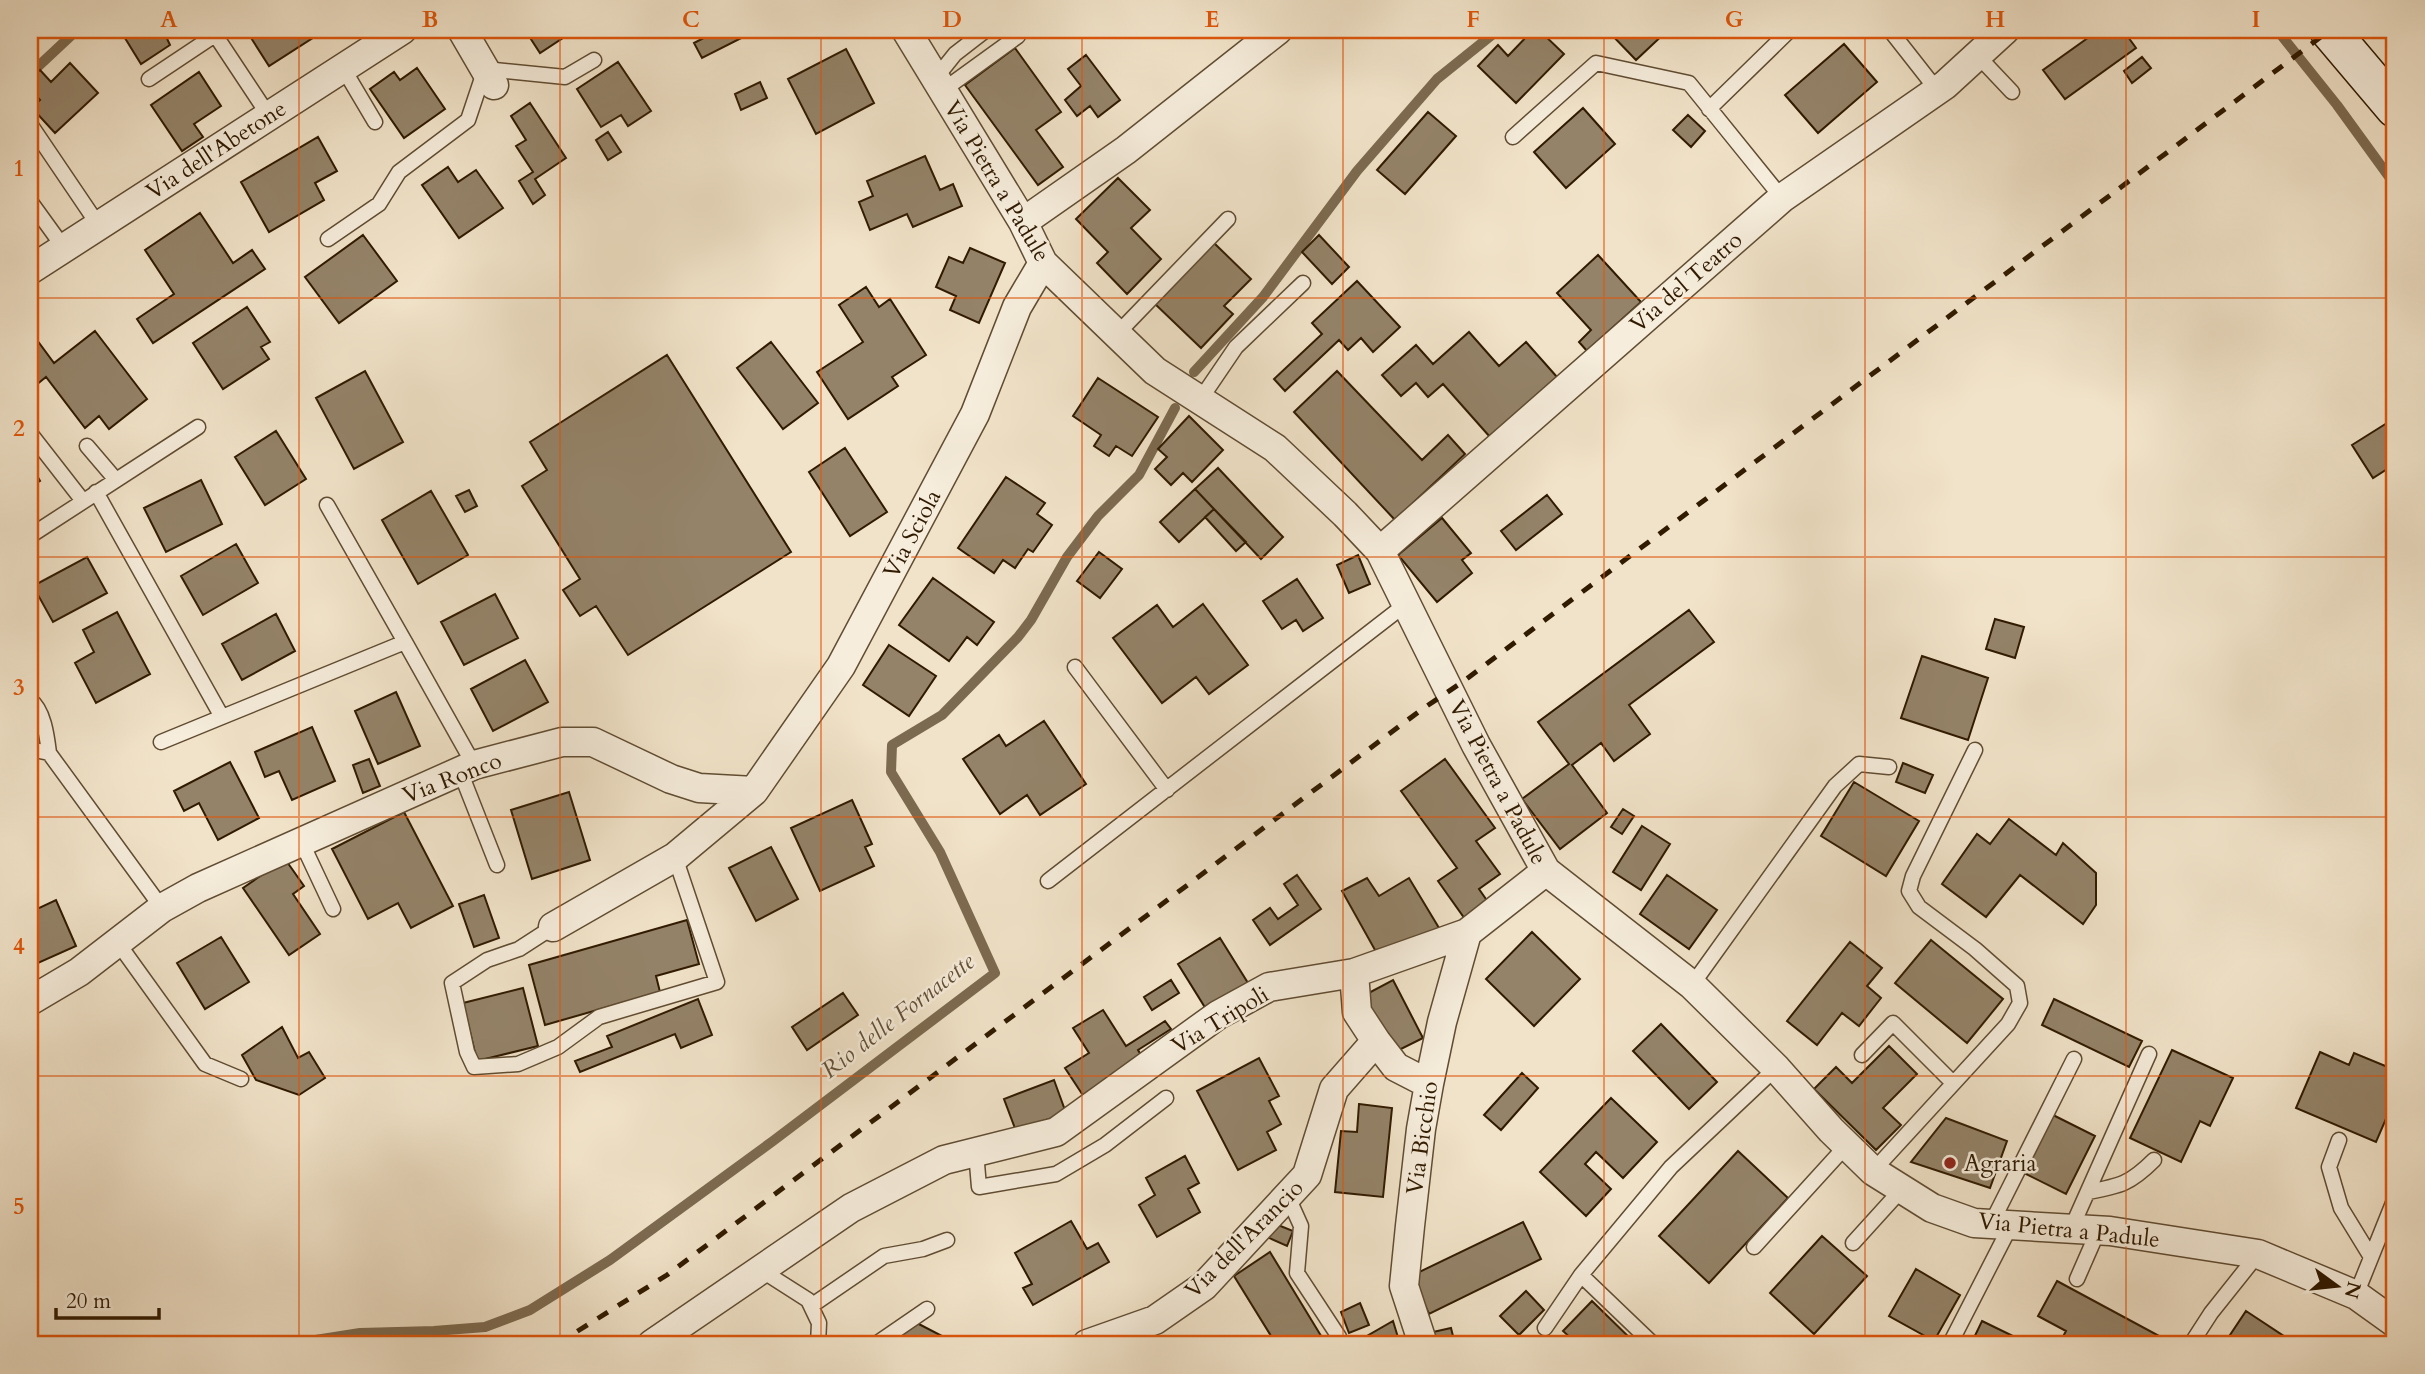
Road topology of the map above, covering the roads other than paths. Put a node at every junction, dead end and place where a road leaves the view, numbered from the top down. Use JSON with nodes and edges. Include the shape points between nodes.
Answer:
{"nodes":[{"id":1,"x":402,"y":30,"type":"edge"},
{"id":2,"x":462,"y":30,"type":"edge"},
{"id":3,"x":906,"y":30,"type":"edge"},
{"id":4,"x":986,"y":30,"type":"edge"},
{"id":5,"x":1278,"y":30,"type":"edge"},
{"id":6,"x":2005,"y":30,"type":"edge"},
{"id":7,"x":2329,"y":30,"type":"edge"},
{"id":8,"x":1788,"y":31,"type":"edge"},
{"id":9,"x":213,"y":32,"type":"edge"},
{"id":10,"x":1893,"y":34,"type":"dead end"},
{"id":11,"x":1018,"y":36,"type":"dead end"},
{"id":12,"x":1977,"y":55,"type":"junction"},
{"id":13,"x":594,"y":60,"type":"dead end"},
{"id":14,"x":343,"y":68,"type":"junction"},
{"id":15,"x":489,"y":77,"type":"junction"},
{"id":16,"x":149,"y":79,"type":"dead end"},
{"id":17,"x":939,"y":85,"type":"junction"},
{"id":18,"x":1937,"y":90,"type":"junction"},
{"id":19,"x":2012,"y":92,"type":"dead end"},
{"id":20,"x":1709,"y":108,"type":"junction"},
{"id":21,"x":2395,"y":108,"type":"edge"},
{"id":22,"x":269,"y":116,"type":"junction"},
{"id":23,"x":375,"y":122,"type":"dead end"},
{"id":24,"x":30,"y":124,"type":"edge"},
{"id":25,"x":1513,"y":137,"type":"dead end"},
{"id":26,"x":1782,"y":198,"type":"junction"},
{"id":27,"x":30,"y":201,"type":"edge"},
{"id":28,"x":1228,"y":219,"type":"dead end"},
{"id":29,"x":1023,"y":222,"type":"junction"},
{"id":30,"x":99,"y":226,"type":"junction"},
{"id":31,"x":328,"y":239,"type":"dead end"},
{"id":32,"x":64,"y":248,"type":"junction"},
{"id":33,"x":1043,"y":262,"type":"junction"},
{"id":34,"x":30,"y":270,"type":"edge"},
{"id":35,"x":1303,"y":283,"type":"dead end"},
{"id":36,"x":1117,"y":334,"type":"junction"},
{"id":37,"x":1200,"y":400,"type":"junction"},
{"id":38,"x":198,"y":427,"type":"dead end"},
{"id":39,"x":30,"y":433,"type":"edge"},
{"id":40,"x":87,"y":446,"type":"dead end"},
{"id":41,"x":116,"y":480,"type":"junction"},
{"id":42,"x":96,"y":492,"type":"junction"},
{"id":43,"x":83,"y":501,"type":"junction"},
{"id":44,"x":327,"y":505,"type":"dead end"},
{"id":45,"x":30,"y":536,"type":"edge"},
{"id":46,"x":1380,"y":551,"type":"junction"},
{"id":47,"x":1406,"y":604,"type":"junction"},
{"id":48,"x":405,"y":642,"type":"junction"},
{"id":49,"x":1076,"y":667,"type":"dead end"},
{"id":50,"x":30,"y":700,"type":"edge"},
{"id":51,"x":222,"y":717,"type":"junction"},
{"id":52,"x":161,"y":742,"type":"dead end"},
{"id":53,"x":30,"y":749,"type":"edge"},
{"id":54,"x":1975,"y":750,"type":"dead end"},
{"id":55,"x":49,"y":753,"type":"junction"},
{"id":56,"x":1889,"y":767,"type":"dead end"},
{"id":57,"x":467,"y":768,"type":"junction"},
{"id":58,"x":1167,"y":790,"type":"junction"},
{"id":59,"x":754,"y":791,"type":"junction"},
{"id":60,"x":301,"y":841,"type":"junction"},
{"id":61,"x":675,"y":857,"type":"junction"},
{"id":62,"x":497,"y":865,"type":"dead end"},
{"id":63,"x":1546,"y":871,"type":"junction"},
{"id":64,"x":1048,"y":881,"type":"dead end"},
{"id":65,"x":162,"y":908,"type":"junction"},
{"id":66,"x":333,"y":909,"type":"dead end"},
{"id":67,"x":553,"y":927,"type":"joint"},
{"id":68,"x":1467,"y":933,"type":"junction"},
{"id":69,"x":118,"y":943,"type":"junction"},
{"id":70,"x":1354,"y":973,"type":"junction"},
{"id":71,"x":1692,"y":985,"type":"junction"},
{"id":72,"x":30,"y":1001,"type":"edge"},
{"id":73,"x":1376,"y":1041,"type":"junction"},
{"id":74,"x":2149,"y":1054,"type":"dead end"},
{"id":75,"x":1862,"y":1055,"type":"dead end"},
{"id":76,"x":2074,"y":1059,"type":"dead end"},
{"id":77,"x":1776,"y":1068,"type":"junction"},
{"id":78,"x":241,"y":1079,"type":"dead end"},
{"id":79,"x":1953,"y":1083,"type":"junction"},
{"id":80,"x":1429,"y":1084,"type":"junction"},
{"id":81,"x":1166,"y":1098,"type":"dead end"},
{"id":82,"x":2339,"y":1140,"type":"dead end"},
{"id":83,"x":1846,"y":1146,"type":"junction"},
{"id":84,"x":976,"y":1153,"type":"junction"},
{"id":85,"x":2154,"y":1160,"type":"dead end"},
{"id":86,"x":1872,"y":1171,"type":"junction"},
{"id":87,"x":1902,"y":1189,"type":"junction"},
{"id":88,"x":2088,"y":1192,"type":"junction"},
{"id":89,"x":1288,"y":1197,"type":"junction"},
{"id":90,"x":2395,"y":1198,"type":"edge"},
{"id":91,"x":2001,"y":1224,"type":"junction"},
{"id":92,"x":2085,"y":1230,"type":"junction"},
{"id":93,"x":947,"y":1240,"type":"dead end"},
{"id":94,"x":1853,"y":1243,"type":"dead end"},
{"id":95,"x":1754,"y":1247,"type":"dead end"},
{"id":96,"x":2258,"y":1254,"type":"junction"},
{"id":97,"x":2371,"y":1257,"type":"junction"},
{"id":98,"x":761,"y":1270,"type":"junction"},
{"id":99,"x":1581,"y":1275,"type":"junction"},
{"id":100,"x":2077,"y":1279,"type":"dead end"},
{"id":101,"x":2356,"y":1295,"type":"junction"},
{"id":102,"x":811,"y":1306,"type":"junction"},
{"id":103,"x":927,"y":1309,"type":"dead end"},
{"id":104,"x":2395,"y":1323,"type":"edge"},
{"id":105,"x":1545,"y":1328,"type":"dead end"},
{"id":106,"x":655,"y":1343,"type":"edge"},
{"id":107,"x":2193,"y":1343,"type":"edge"},
{"id":108,"x":818,"y":1344,"type":"edge"},
{"id":109,"x":876,"y":1344,"type":"edge"},
{"id":110,"x":1087,"y":1344,"type":"edge"},
{"id":111,"x":1337,"y":1344,"type":"edge"},
{"id":112,"x":1423,"y":1344,"type":"edge"},
{"id":113,"x":1653,"y":1344,"type":"edge"},
{"id":114,"x":1950,"y":1344,"type":"edge"}],
"edges":[{"from":1,"to":14,"type":"street","name":"Via dell'Abetone"},
{"from":2,"to":15,"type":"street"},
{"from":3,"to":17,"type":"street","name":"Via Pietra a Padule"},
{"from":4,"to":17,"type":"lane","via":[[955,54]]},
{"from":5,"to":29,"type":"street","via":[[1126,150]]},
{"from":6,"to":12,"type":"street","name":"Via del Teatro"},
{"from":7,"to":21,"type":"street"},
{"from":8,"to":20,"type":"lane"},
{"from":9,"to":16,"type":"lane"},
{"from":9,"to":22,"type":"lane"},
{"from":10,"to":18,"type":"lane"},
{"from":11,"to":17,"type":"lane"},
{"from":12,"to":18,"type":"street","name":"Via del Teatro"},
{"from":12,"to":19,"type":"lane"},
{"from":13,"to":15,"type":"lane","via":[[565,78]]},
{"from":14,"to":22,"type":"street","name":"Via dell'Abetone"},
{"from":14,"to":23,"type":"lane"},
{"from":15,"to":31,"type":"lane","via":[[468,120],[399,172],[379,204]]},
{"from":17,"to":29,"type":"street","name":"Via Pietra a Padule"},
{"from":18,"to":26,"type":"street","name":"Via del Teatro"},
{"from":20,"to":25,"type":"lane","via":[[1689,83],[1596,63]]},
{"from":20,"to":26,"type":"lane"},
{"from":22,"to":30,"type":"street","name":"Via dell'Abetone"},
{"from":24,"to":30,"type":"lane"},
{"from":26,"to":46,"type":"street","name":"Via del Teatro"},
{"from":27,"to":32,"type":"lane"},
{"from":28,"to":36,"type":"lane"},
{"from":29,"to":33,"type":"street","name":"Via Pietra a Padule"},
{"from":30,"to":32,"type":"street","name":"Via dell'Abetone"},
{"from":32,"to":34,"type":"street","name":"Via dell'Abetone"},
{"from":33,"to":36,"type":"street","name":"Via Pietra a Padule"},
{"from":33,"to":59,"type":"street","name":"Via Sciola","via":[[1017,307],[975,414],[841,666]]},
{"from":35,"to":37,"type":"lane","via":[[1236,347]]},
{"from":36,"to":37,"type":"street","name":"Via Pietra a Padule","via":[[1155,371]]},
{"from":37,"to":46,"type":"street","name":"Via Pietra a Padule","via":[[1275,448]]},
{"from":38,"to":41,"type":"lane"},
{"from":39,"to":43,"type":"lane"},
{"from":40,"to":41,"type":"lane"},
{"from":41,"to":42,"type":"lane"},
{"from":42,"to":43,"type":"lane"},
{"from":42,"to":51,"type":"lane"},
{"from":43,"to":45,"type":"lane"},
{"from":44,"to":48,"type":"lane"},
{"from":46,"to":47,"type":"street","name":"Via Pietra a Padule"},
{"from":47,"to":58,"type":"lane"},
{"from":47,"to":63,"type":"street","name":"Via Pietra a Padule"},
{"from":48,"to":51,"type":"lane"},
{"from":48,"to":57,"type":"lane"},
{"from":49,"to":58,"type":"lane"},
{"from":50,"to":55,"type":"lane","via":[[47,735]]},
{"from":51,"to":52,"type":"lane"},
{"from":53,"to":55,"type":"lane"},
{"from":54,"to":79,"type":"lane","via":[[1909,891],[1919,908],[2017,986],[2020,1003],[2008,1024]]},
{"from":55,"to":65,"type":"lane"},
{"from":56,"to":71,"type":"lane","via":[[1859,764],[1835,786]]},
{"from":57,"to":59,"type":"street","name":"Via Ronco","via":[[562,742],[593,742],[699,788]]},
{"from":57,"to":60,"type":"street","name":"Via Ronco"},
{"from":57,"to":62,"type":"lane"},
{"from":58,"to":64,"type":"lane"},
{"from":59,"to":61,"type":"street","name":"Via Sciola"},
{"from":60,"to":65,"type":"street","name":"Via Ronco"},
{"from":60,"to":66,"type":"lane"},
{"from":61,"to":67,"type":"street","name":"Via Sciola"},
{"from":61,"to":67,"type":"lane","via":[[717,982],[599,1017],[558,1047],[518,1064],[474,1067],[452,983]]},
{"from":63,"to":68,"type":"street","name":"Via Tripoli"},
{"from":63,"to":71,"type":"street","name":"Via Pietra a Padule"},
{"from":65,"to":69,"type":"street","name":"Via Ronco"},
{"from":68,"to":70,"type":"street","name":"Via Tripoli"},
{"from":68,"to":80,"type":"street","name":"Via Bicchio"},
{"from":69,"to":72,"type":"street","name":"Via Ronco"},
{"from":69,"to":78,"type":"lane","via":[[205,1064]]},
{"from":70,"to":73,"type":"street","via":[[1357,1012]]},
{"from":70,"to":84,"type":"street","name":"Via Tripoli","via":[[1269,987],[1218,1015],[1056,1132]]},
{"from":71,"to":77,"type":"street","name":"Via Pietra a Padule"},
{"from":73,"to":80,"type":"street","via":[[1396,1067]]},
{"from":73,"to":89,"type":"street","name":"Via dell'Arancio","via":[[1334,1088],[1307,1175]]},
{"from":74,"to":88,"type":"lane"},
{"from":75,"to":79,"type":"lane","via":[[1893,1023]]},
{"from":76,"to":91,"type":"lane"},
{"from":77,"to":83,"type":"street","name":"Via Pietra a Padule"},
{"from":77,"to":99,"type":"lane","via":[[1671,1167]]},
{"from":79,"to":86,"type":"lane"},
{"from":80,"to":112,"type":"street","name":"Via Bicchio","via":[[1404,1286]]},
{"from":81,"to":84,"type":"lane","via":[[1105,1145],[1056,1174],[979,1187]]},
{"from":82,"to":97,"type":"lane","via":[[2329,1167],[2341,1208]]},
{"from":83,"to":86,"type":"street","name":"Via Pietra a Padule"},
{"from":83,"to":95,"type":"lane"},
{"from":84,"to":98,"type":"street","name":"Via Tripoli","via":[[944,1160],[851,1208]]},
{"from":85,"to":88,"type":"lane","via":[[2137,1177],[2117,1187]]},
{"from":86,"to":87,"type":"street","name":"Via Pietra a Padule"},
{"from":87,"to":91,"type":"street","name":"Via Pietra a Padule","via":[[1932,1208],[1974,1223]]},
{"from":87,"to":94,"type":"lane"},
{"from":88,"to":92,"type":"lane"},
{"from":89,"to":110,"type":"street","name":"Via dell'Arancio","via":[[1204,1286],[1155,1320]]},
{"from":89,"to":111,"type":"lane","via":[[1301,1226],[1297,1273],[1339,1337]]},
{"from":90,"to":97,"type":"lane"},
{"from":91,"to":92,"type":"street","name":"Via Pietra a Padule"},
{"from":91,"to":114,"type":"lane"},
{"from":92,"to":96,"type":"street","name":"Via Pietra a Padule"},
{"from":92,"to":100,"type":"lane"},
{"from":93,"to":102,"type":"lane","via":[[884,1256]]},
{"from":96,"to":101,"type":"street","name":"Via Pietra a Padule"},
{"from":96,"to":107,"type":"lane"},
{"from":97,"to":101,"type":"lane"},
{"from":98,"to":102,"type":"lane"},
{"from":98,"to":106,"type":"street","name":"Via Tripoli"},
{"from":99,"to":105,"type":"lane"},
{"from":99,"to":113,"type":"lane"},
{"from":101,"to":104,"type":"street","name":"Via Pietra a Padule"},
{"from":102,"to":108,"type":"lane","via":[[820,1323]]},
{"from":103,"to":109,"type":"lane"}]}
